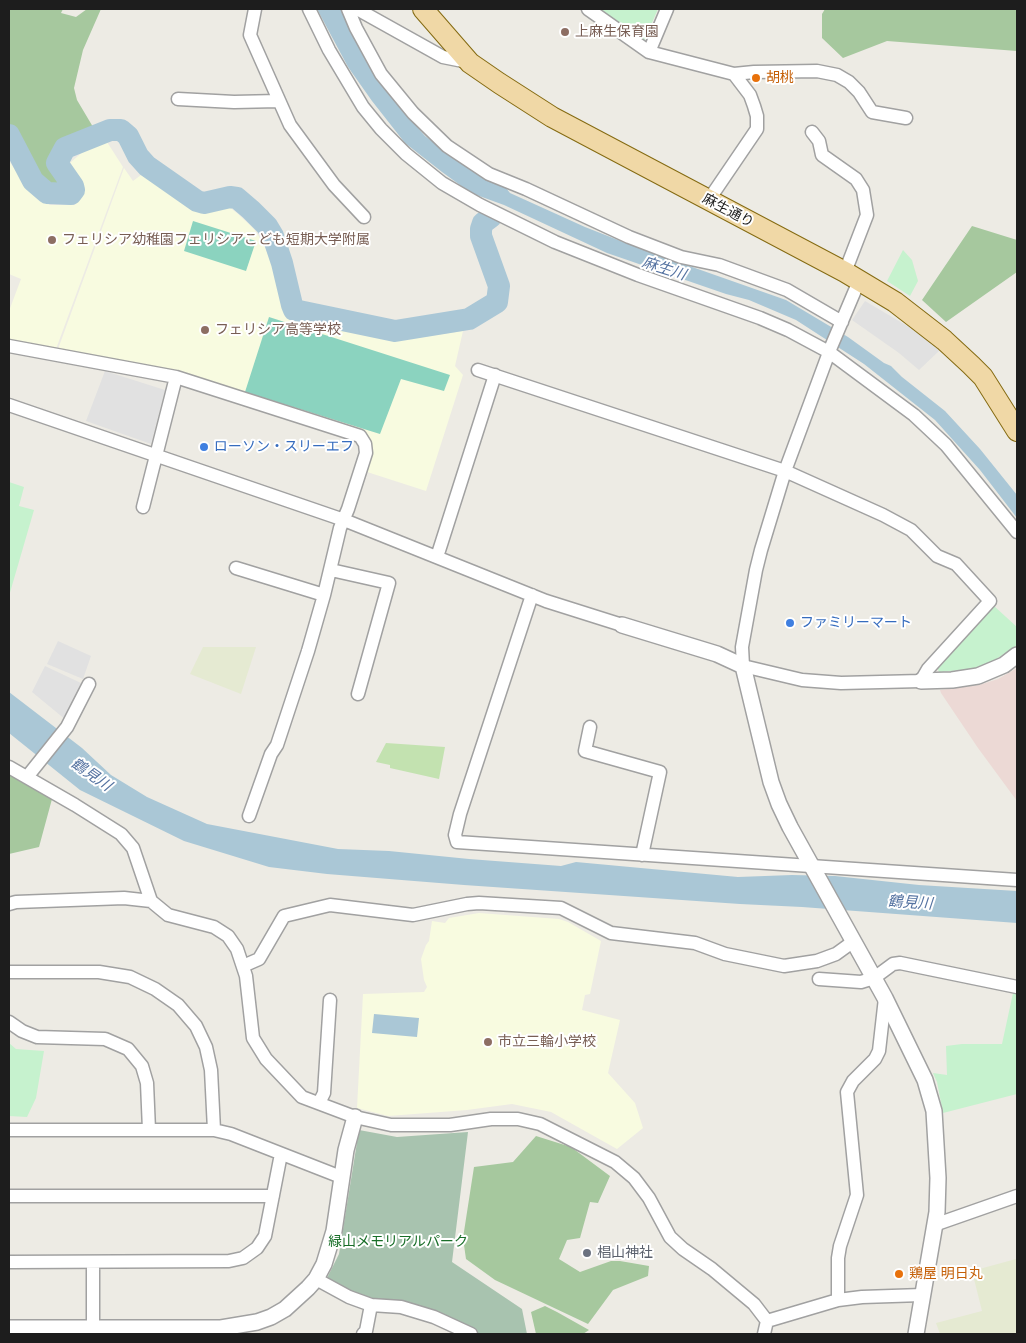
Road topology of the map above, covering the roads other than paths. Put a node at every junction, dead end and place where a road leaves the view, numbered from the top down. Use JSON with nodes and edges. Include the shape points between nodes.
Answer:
{"nodes":[{"id":1,"x":254,"y":9,"type":"edge"},
{"id":2,"x":309,"y":9,"type":"edge"},
{"id":3,"x":348,"y":9,"type":"edge"},
{"id":4,"x":357,"y":9,"type":"edge"},
{"id":5,"x":423,"y":9,"type":"edge"},
{"id":6,"x":588,"y":9,"type":"edge"},
{"id":7,"x":667,"y":9,"type":"edge"},
{"id":8,"x":649,"y":52,"type":"junction"},
{"id":9,"x":470,"y":63,"type":"junction"},
{"id":10,"x":734,"y":74,"type":"junction"},
{"id":11,"x":178,"y":99,"type":"dead end"},
{"id":12,"x":278,"y":101,"type":"junction"},
{"id":13,"x":906,"y":118,"type":"dead end"},
{"id":14,"x":812,"y":132,"type":"dead end"},
{"id":15,"x":708,"y":201,"type":"junction"},
{"id":16,"x":364,"y":216,"type":"dead end"},
{"id":17,"x":852,"y":277,"type":"junction"},
{"id":18,"x":841,"y":324,"type":"junction"},
{"id":19,"x":9,"y":346,"type":"edge"},
{"id":20,"x":830,"y":350,"type":"junction"},
{"id":21,"x":478,"y":370,"type":"dead end"},
{"id":22,"x":495,"y":375,"type":"junction"},
{"id":23,"x":176,"y":377,"type":"junction"},
{"id":24,"x":9,"y":405,"type":"edge"},
{"id":25,"x":1017,"y":431,"type":"edge"},
{"id":26,"x":156,"y":456,"type":"junction"},
{"id":27,"x":785,"y":471,"type":"junction"},
{"id":28,"x":143,"y":507,"type":"dead end"},
{"id":29,"x":344,"y":520,"type":"junction"},
{"id":30,"x":1017,"y":532,"type":"edge"},
{"id":31,"x":437,"y":556,"type":"junction"},
{"id":32,"x":236,"y":568,"type":"dead end"},
{"id":33,"x":331,"y":570,"type":"junction"},
{"id":34,"x":324,"y":595,"type":"junction"},
{"id":35,"x":532,"y":595,"type":"junction"},
{"id":36,"x":622,"y":624,"type":"joint"},
{"id":37,"x":1017,"y":655,"type":"edge"},
{"id":38,"x":743,"y":666,"type":"junction"},
{"id":39,"x":921,"y":681,"type":"junction"},
{"id":40,"x":89,"y":684,"type":"dead end"},
{"id":41,"x":358,"y":694,"type":"dead end"},
{"id":42,"x":590,"y":727,"type":"dead end"},
{"id":43,"x":9,"y":767,"type":"edge"},
{"id":44,"x":27,"y":777,"type":"junction"},
{"id":45,"x":249,"y":816,"type":"dead end"},
{"id":46,"x":642,"y":855,"type":"junction"},
{"id":47,"x":813,"y":868,"type":"junction"},
{"id":48,"x":1017,"y":880,"type":"edge"},
{"id":49,"x":151,"y":901,"type":"junction"},
{"id":50,"x":9,"y":904,"type":"edge"},
{"id":51,"x":854,"y":941,"type":"junction"},
{"id":52,"x":243,"y":966,"type":"junction"},
{"id":53,"x":9,"y":972,"type":"edge"},
{"id":54,"x":874,"y":978,"type":"junction"},
{"id":55,"x":820,"y":979,"type":"dead end"},
{"id":56,"x":1017,"y":987,"type":"edge"},
{"id":57,"x":885,"y":998,"type":"junction"},
{"id":58,"x":330,"y":1000,"type":"dead end"},
{"id":59,"x":9,"y":1022,"type":"edge"},
{"id":60,"x":319,"y":1103,"type":"junction"},
{"id":61,"x":355,"y":1117,"type":"junction"},
{"id":62,"x":9,"y":1130,"type":"edge"},
{"id":63,"x":149,"y":1130,"type":"junction"},
{"id":64,"x":214,"y":1130,"type":"junction"},
{"id":65,"x":281,"y":1154,"type":"junction"},
{"id":66,"x":341,"y":1177,"type":"junction"},
{"id":67,"x":9,"y":1196,"type":"edge"},
{"id":68,"x":273,"y":1196,"type":"junction"},
{"id":69,"x":1017,"y":1196,"type":"edge"},
{"id":70,"x":936,"y":1224,"type":"junction"},
{"id":71,"x":9,"y":1262,"type":"edge"},
{"id":72,"x":93,"y":1263,"type":"junction"},
{"id":73,"x":316,"y":1279,"type":"junction"},
{"id":74,"x":922,"y":1295,"type":"junction"},
{"id":75,"x":838,"y":1300,"type":"junction"},
{"id":76,"x":371,"y":1305,"type":"junction"},
{"id":77,"x":767,"y":1321,"type":"junction"},
{"id":78,"x":9,"y":1328,"type":"edge"},
{"id":79,"x":93,"y":1328,"type":"junction"},
{"id":80,"x":152,"y":1331,"type":"edge"},
{"id":81,"x":363,"y":1334,"type":"edge"},
{"id":82,"x":471,"y":1334,"type":"edge"},
{"id":83,"x":764,"y":1334,"type":"edge"},
{"id":84,"x":916,"y":1334,"type":"edge"}],
"edges":[{"from":1,"to":12,"type":"street","via":[[250,35]]},
{"from":2,"to":20,"type":"street","via":[[363,107],[406,154],[442,183],[555,242],[760,318]]},
{"from":3,"to":18,"type":"street","via":[[381,74],[413,114],[447,146],[488,174],[681,257],[719,265],[787,290]]},
{"from":4,"to":9,"type":"street","via":[[443,56]]},
{"from":5,"to":9,"type":"main road","name":"麻生通り"},
{"from":6,"to":8,"type":"street"},
{"from":7,"to":8,"type":"street"},
{"from":8,"to":10,"type":"street"},
{"from":9,"to":15,"type":"main road","name":"麻生通り","via":[[552,117]]},
{"from":10,"to":13,"type":"street","via":[[816,72],[837,75],[859,92],[872,112]]},
{"from":10,"to":15,"type":"street","via":[[750,95],[757,116],[757,129]]},
{"from":11,"to":12,"type":"street"},
{"from":12,"to":16,"type":"street","via":[[290,125],[334,185]]},
{"from":14,"to":17,"type":"street","via":[[820,141],[822,155],[856,179],[863,190],[866,216]]},
{"from":15,"to":17,"type":"main road","name":"麻生通り"},
{"from":17,"to":18,"type":"street"},
{"from":17,"to":25,"type":"main road","name":"麻生通り","via":[[895,302],[971,364],[983,377]]},
{"from":18,"to":20,"type":"street"},
{"from":19,"to":23,"type":"street"},
{"from":20,"to":27,"type":"street"},
{"from":20,"to":30,"type":"street","via":[[914,415],[946,445]]},
{"from":21,"to":22,"type":"street"},
{"from":22,"to":27,"type":"street"},
{"from":22,"to":31,"type":"street"},
{"from":23,"to":26,"type":"street"},
{"from":23,"to":29,"type":"street","via":[[360,436],[366,453]]},
{"from":24,"to":26,"type":"street"},
{"from":26,"to":28,"type":"street"},
{"from":26,"to":29,"type":"street"},
{"from":27,"to":38,"type":"street","via":[[756,570],[742,647]]},
{"from":27,"to":39,"type":"street","via":[[911,530],[937,556],[956,564],[990,602],[928,669]]},
{"from":29,"to":31,"type":"street"},
{"from":29,"to":33,"type":"street"},
{"from":31,"to":35,"type":"street"},
{"from":32,"to":34,"type":"street"},
{"from":33,"to":34,"type":"street"},
{"from":33,"to":41,"type":"street","via":[[388,583]]},
{"from":34,"to":45,"type":"street","via":[[277,744]]},
{"from":35,"to":36,"type":"street"},
{"from":35,"to":46,"type":"street","via":[[460,814],[455,835],[457,842]]},
{"from":36,"to":38,"type":"street","via":[[717,654]]},
{"from":37,"to":39,"type":"street","via":[[1004,665],[978,676]]},
{"from":38,"to":39,"type":"street","via":[[802,680],[841,683]]},
{"from":38,"to":47,"type":"street","via":[[771,782],[790,827]]},
{"from":40,"to":44,"type":"street","via":[[67,727]]},
{"from":42,"to":46,"type":"street","via":[[585,751],[660,772]]},
{"from":43,"to":44,"type":"street"},
{"from":44,"to":49,"type":"street","via":[[121,834],[133,848]]},
{"from":46,"to":47,"type":"street"},
{"from":47,"to":48,"type":"street"},
{"from":47,"to":51,"type":"street"},
{"from":49,"to":50,"type":"street","via":[[124,898]]},
{"from":49,"to":52,"type":"street","via":[[168,915],[214,927],[228,936]]},
{"from":51,"to":52,"type":"street","via":[[836,954],[817,961],[784,966],[725,954],[690,942],[611,933],[561,908],[466,904],[413,915],[330,904],[284,916],[259,959]]},
{"from":51,"to":54,"type":"street"},
{"from":52,"to":60,"type":"street","via":[[253,1038],[258,1048],[302,1097]]},
{"from":53,"to":64,"type":"street","via":[[99,972],[130,977],[178,1005],[196,1026],[206,1047],[211,1070]]},
{"from":54,"to":55,"type":"street","via":[[861,982]]},
{"from":54,"to":56,"type":"street","via":[[900,962]]},
{"from":54,"to":57,"type":"street"},
{"from":57,"to":70,"type":"street","via":[[925,1080],[934,1111],[938,1178]]},
{"from":57,"to":75,"type":"street","via":[[879,1052],[847,1092],[857,1195],[840,1246]]},
{"from":58,"to":60,"type":"street","via":[[324,1093]]},
{"from":59,"to":63,"type":"street","via":[[37,1037],[105,1039],[128,1049],[142,1066],[147,1083]]},
{"from":60,"to":61,"type":"street"},
{"from":61,"to":66,"type":"street"},
{"from":61,"to":77,"type":"street","via":[[391,1125],[450,1125],[518,1118],[540,1124],[615,1162],[634,1178],[670,1237],[754,1304]]},
{"from":62,"to":63,"type":"street"},
{"from":63,"to":64,"type":"street"},
{"from":64,"to":65,"type":"street"},
{"from":65,"to":66,"type":"street"},
{"from":65,"to":68,"type":"street"},
{"from":66,"to":73,"type":"street","via":[[330,1248]]},
{"from":67,"to":68,"type":"street"},
{"from":68,"to":72,"type":"street","via":[[265,1236],[257,1248],[243,1258],[229,1261]]},
{"from":69,"to":70,"type":"street"},
{"from":70,"to":74,"type":"street"},
{"from":71,"to":72,"type":"street"},
{"from":72,"to":79,"type":"street"},
{"from":73,"to":76,"type":"street"},
{"from":73,"to":80,"type":"street","via":[[285,1309],[257,1322],[221,1328]]},
{"from":74,"to":75,"type":"street"},
{"from":74,"to":84,"type":"street"},
{"from":75,"to":77,"type":"street"},
{"from":76,"to":81,"type":"street"},
{"from":76,"to":82,"type":"street","via":[[401,1307],[434,1317]]},
{"from":77,"to":83,"type":"street"},
{"from":78,"to":79,"type":"street"},
{"from":79,"to":80,"type":"street"}]}
